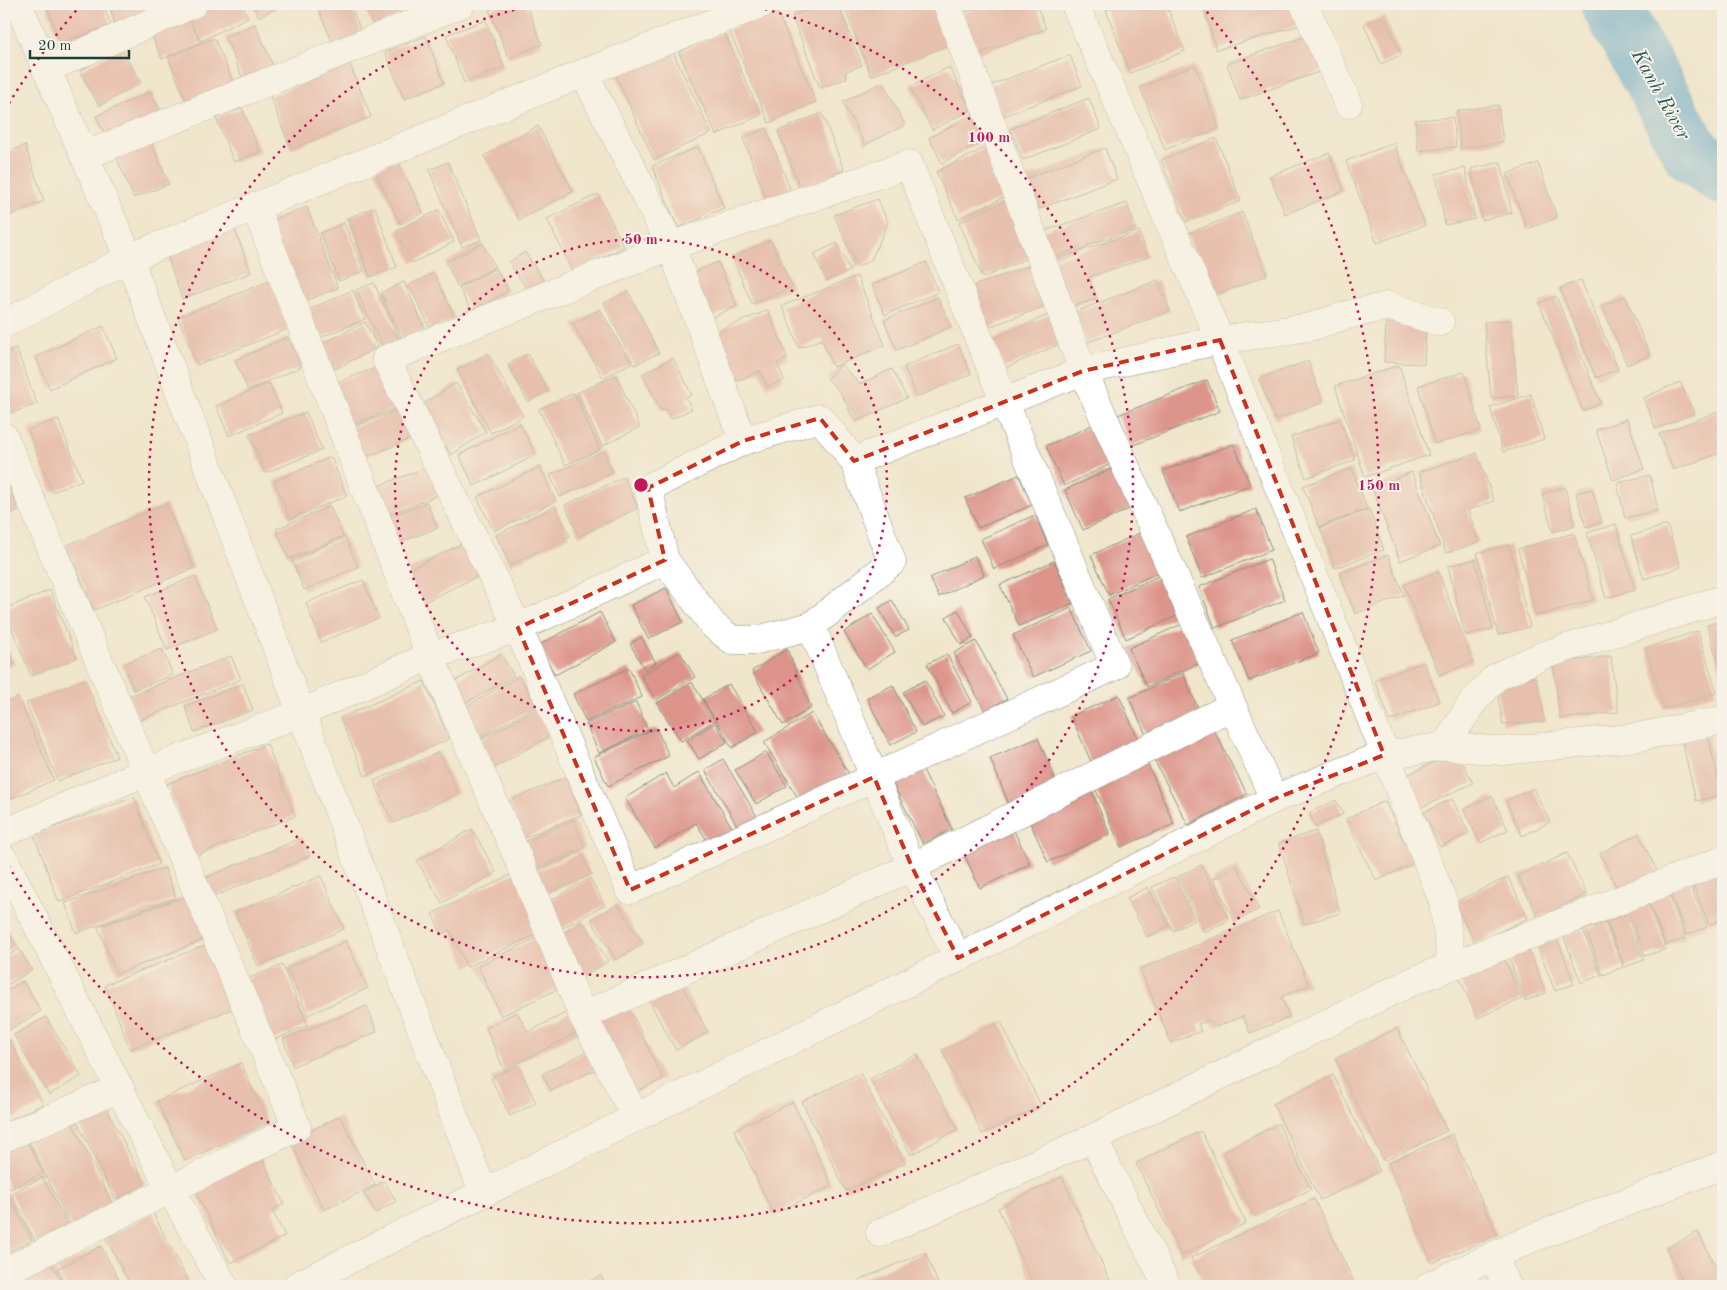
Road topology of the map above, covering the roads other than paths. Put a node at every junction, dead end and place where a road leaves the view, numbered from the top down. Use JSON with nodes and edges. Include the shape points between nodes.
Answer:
{"nodes":[{"id":1,"x":18,"y":4,"type":"edge"},
{"id":2,"x":193,"y":4,"type":"edge"},
{"id":3,"x":461,"y":4,"type":"edge"},
{"id":4,"x":761,"y":4,"type":"edge"},
{"id":5,"x":947,"y":4,"type":"edge"},
{"id":6,"x":1075,"y":4,"type":"edge"},
{"id":7,"x":1304,"y":4,"type":"edge"},
{"id":8,"x":46,"y":69,"type":"junction"},
{"id":9,"x":584,"y":73,"type":"junction"},
{"id":10,"x":1348,"y":104,"type":"dead end"},
{"id":11,"x":84,"y":156,"type":"junction"},
{"id":12,"x":255,"y":206,"type":"junction"},
{"id":13,"x":671,"y":246,"type":"junction"},
{"id":14,"x":129,"y":258,"type":"junction"},
{"id":15,"x":1440,"y":322,"type":"dead end"},
{"id":16,"x":4,"y":324,"type":"edge"},
{"id":17,"x":1220,"y":340,"type":"junction"},
{"id":18,"x":1083,"y":371,"type":"junction"},
{"id":19,"x":1004,"y":401,"type":"junction"},
{"id":20,"x":743,"y":441,"type":"junction"},
{"id":21,"x":6,"y":445,"type":"edge"},
{"id":22,"x":854,"y":461,"type":"junction"},
{"id":23,"x":665,"y":560,"type":"junction"},
{"id":24,"x":1723,"y":599,"type":"edge"},
{"id":25,"x":811,"y":626,"type":"junction"},
{"id":26,"x":518,"y":628,"type":"junction"},
{"id":27,"x":430,"y":656,"type":"junction"},
{"id":28,"x":1232,"y":706,"type":"junction"},
{"id":29,"x":301,"y":714,"type":"junction"},
{"id":30,"x":1723,"y":720,"type":"edge"},
{"id":31,"x":1445,"y":746,"type":"junction"},
{"id":32,"x":1384,"y":755,"type":"junction"},
{"id":33,"x":147,"y":771,"type":"junction"},
{"id":34,"x":874,"y":777,"type":"junction"},
{"id":35,"x":1274,"y":799,"type":"junction"},
{"id":36,"x":4,"y":832,"type":"edge"},
{"id":37,"x":4,"y":859,"type":"edge"},
{"id":38,"x":1723,"y":860,"type":"edge"},
{"id":39,"x":912,"y":867,"type":"junction"},
{"id":40,"x":958,"y":958,"type":"junction"},
{"id":41,"x":1452,"y":966,"type":"junction"},
{"id":42,"x":583,"y":1016,"type":"junction"},
{"id":43,"x":120,"y":1088,"type":"junction"},
{"id":44,"x":636,"y":1118,"type":"junction"},
{"id":45,"x":4,"y":1138,"type":"edge"},
{"id":46,"x":1093,"y":1138,"type":"junction"},
{"id":47,"x":1723,"y":1164,"type":"edge"},
{"id":48,"x":170,"y":1189,"type":"junction"},
{"id":49,"x":483,"y":1192,"type":"junction"},
{"id":50,"x":880,"y":1234,"type":"dead end"},
{"id":51,"x":1493,"y":1256,"type":"junction"},
{"id":52,"x":4,"y":1272,"type":"edge"},
{"id":53,"x":224,"y":1286,"type":"edge"},
{"id":54,"x":296,"y":1286,"type":"edge"},
{"id":55,"x":1167,"y":1286,"type":"edge"},
{"id":56,"x":1429,"y":1286,"type":"edge"},
{"id":57,"x":1507,"y":1286,"type":"edge"}],
"edges":[{"from":1,"to":8,"type":"street"},
{"from":2,"to":8,"type":"street"},
{"from":3,"to":11,"type":"street"},
{"from":4,"to":9,"type":"street"},
{"from":5,"to":18,"type":"street"},
{"from":6,"to":17,"type":"street"},
{"from":7,"to":10,"type":"street"},
{"from":8,"to":11,"type":"street"},
{"from":9,"to":12,"type":"street"},
{"from":9,"to":13,"type":"street"},
{"from":11,"to":14,"type":"street"},
{"from":12,"to":14,"type":"street"},
{"from":12,"to":27,"type":"street"},
{"from":13,"to":19,"type":"street","via":[[909,164]]},
{"from":13,"to":20,"type":"street"},
{"from":13,"to":26,"type":"street","via":[[386,360]]},
{"from":14,"to":16,"type":"street"},
{"from":14,"to":29,"type":"street"},
{"from":15,"to":17,"type":"street","via":[[1388,306],[1310,327]]},
{"from":17,"to":18,"type":"street"},
{"from":17,"to":32,"type":"street"},
{"from":18,"to":19,"type":"street"},
{"from":18,"to":28,"type":"street"},
{"from":19,"to":22,"type":"street"},
{"from":19,"to":34,"type":"street","via":[[1115,666]]},
{"from":20,"to":22,"type":"street","via":[[820,418]]},
{"from":20,"to":23,"type":"street","via":[[648,488]]},
{"from":21,"to":33,"type":"street"},
{"from":22,"to":25,"type":"street","via":[[892,562]]},
{"from":23,"to":25,"type":"street","via":[[713,625],[732,640],[756,640]]},
{"from":23,"to":26,"type":"street"},
{"from":24,"to":31,"type":"street","via":[[1541,656],[1496,677],[1472,703]]},
{"from":25,"to":34,"type":"street"},
{"from":26,"to":27,"type":"street"},
{"from":26,"to":34,"type":"street","via":[[630,890]]},
{"from":27,"to":29,"type":"street"},
{"from":27,"to":42,"type":"street"},
{"from":28,"to":35,"type":"street"},
{"from":28,"to":39,"type":"street"},
{"from":29,"to":33,"type":"street"},
{"from":29,"to":49,"type":"street"},
{"from":30,"to":31,"type":"street","via":[[1638,737],[1513,750]]},
{"from":31,"to":32,"type":"street"},
{"from":32,"to":35,"type":"street"},
{"from":32,"to":41,"type":"street","via":[[1443,901]]},
{"from":33,"to":36,"type":"street"},
{"from":33,"to":48,"type":"street","via":[[297,1127]]},
{"from":34,"to":39,"type":"street"},
{"from":35,"to":40,"type":"street"},
{"from":37,"to":43,"type":"street"},
{"from":38,"to":41,"type":"street"},
{"from":39,"to":40,"type":"street"},
{"from":39,"to":42,"type":"street"},
{"from":40,"to":44,"type":"street"},
{"from":41,"to":46,"type":"street","via":[[1378,997]]},
{"from":42,"to":44,"type":"street"},
{"from":43,"to":45,"type":"street"},
{"from":43,"to":48,"type":"street"},
{"from":44,"to":49,"type":"street"},
{"from":46,"to":50,"type":"street"},
{"from":46,"to":55,"type":"street"},
{"from":47,"to":51,"type":"street"},
{"from":48,"to":52,"type":"street"},
{"from":48,"to":53,"type":"street"},
{"from":49,"to":54,"type":"street"},
{"from":51,"to":56,"type":"street"},
{"from":51,"to":57,"type":"street"}]}
